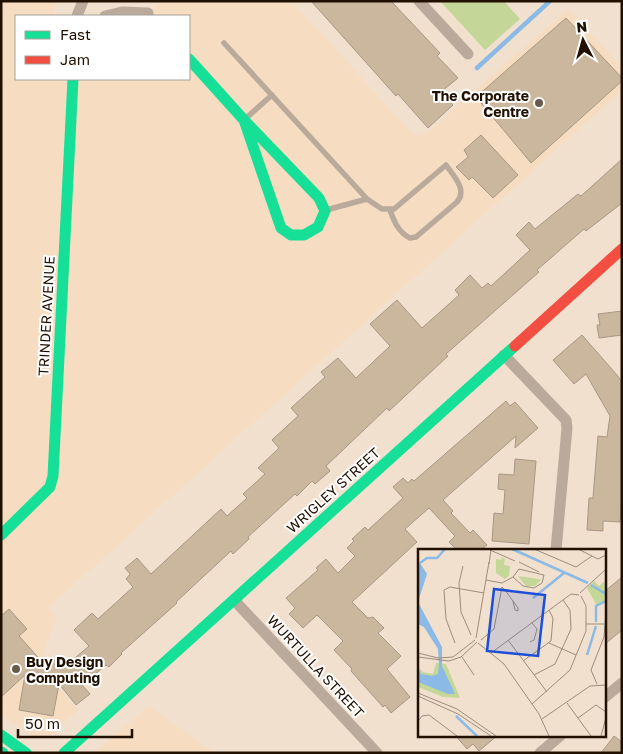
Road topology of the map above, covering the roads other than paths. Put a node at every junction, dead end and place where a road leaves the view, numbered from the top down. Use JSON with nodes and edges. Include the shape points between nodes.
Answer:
{"nodes":[{"id":1,"x":73,"y":1,"type":"edge"},
{"id":2,"x":83,"y":1,"type":"edge"},
{"id":3,"x":138,"y":1,"type":"edge"},
{"id":4,"x":419,"y":1,"type":"edge"},
{"id":5,"x":77,"y":15,"type":"edge"},
{"id":6,"x":77,"y":15,"type":"edge"},
{"id":7,"x":109,"y":15,"type":"edge"},
{"id":8,"x":149,"y":15,"type":"edge"},
{"id":9,"x":224,"y":43,"type":"dead end"},
{"id":10,"x":468,"y":54,"type":"dead end"},
{"id":11,"x":190,"y":60,"type":"edge"},
{"id":12,"x":73,"y":80,"type":"edge"},
{"id":13,"x":272,"y":95,"type":"junction"},
{"id":14,"x":244,"y":120,"type":"junction"},
{"id":15,"x":367,"y":199,"type":"junction"},
{"id":16,"x":325,"y":210,"type":"junction"},
{"id":17,"x":390,"y":210,"type":"junction"},
{"id":18,"x":622,"y":249,"type":"edge"},
{"id":19,"x":504,"y":355,"type":"junction"},
{"id":20,"x":1,"y":535,"type":"edge"},
{"id":21,"x":556,"y":549,"type":"edge"},
{"id":22,"x":234,"y":600,"type":"junction"},
{"id":23,"x":622,"y":683,"type":"edge"},
{"id":24,"x":606,"y":696,"type":"edge"},
{"id":25,"x":1,"y":735,"type":"edge"},
{"id":26,"x":560,"y":736,"type":"edge"},
{"id":27,"x":26,"y":753,"type":"edge"},
{"id":28,"x":64,"y":753,"type":"edge"},
{"id":29,"x":377,"y":753,"type":"edge"},
{"id":30,"x":540,"y":753,"type":"edge"}],
"edges":[{"from":1,"to":5,"type":"street"},
{"from":2,"to":6,"type":"street"},
{"from":3,"to":8,"type":"street"},
{"from":4,"to":10,"type":"street"},
{"from":7,"to":8,"type":"street","via":[[122,12]]},
{"from":9,"to":13,"type":"lane"},
{"from":11,"to":14,"type":"street"},
{"from":12,"to":20,"type":"street","name":"TRINDER AVENUE","via":[[53,476],[50,487]]},
{"from":13,"to":14,"type":"lane"},
{"from":13,"to":15,"type":"lane"},
{"from":14,"to":16,"type":"street","via":[[319,198]]},
{"from":14,"to":16,"type":"street","via":[[281,228],[292,235],[304,235],[318,227]]},
{"from":15,"to":16,"type":"lane"},
{"from":15,"to":17,"type":"lane","via":[[382,209]]},
{"from":17,"to":17,"type":"lane","via":[[405,236],[416,237],[457,202],[462,191],[446,165]]},
{"from":18,"to":19,"type":"street","name":"WRIGLEY STREET"},
{"from":19,"to":21,"type":"street","via":[[566,420]]},
{"from":19,"to":22,"type":"street","name":"WRIGLEY STREET"},
{"from":22,"to":28,"type":"street","name":"WRIGLEY STREET"},
{"from":22,"to":29,"type":"street","name":"WURTULLA STREET"},
{"from":23,"to":24,"type":"street"},
{"from":25,"to":27,"type":"street"},
{"from":26,"to":30,"type":"street"}]}
